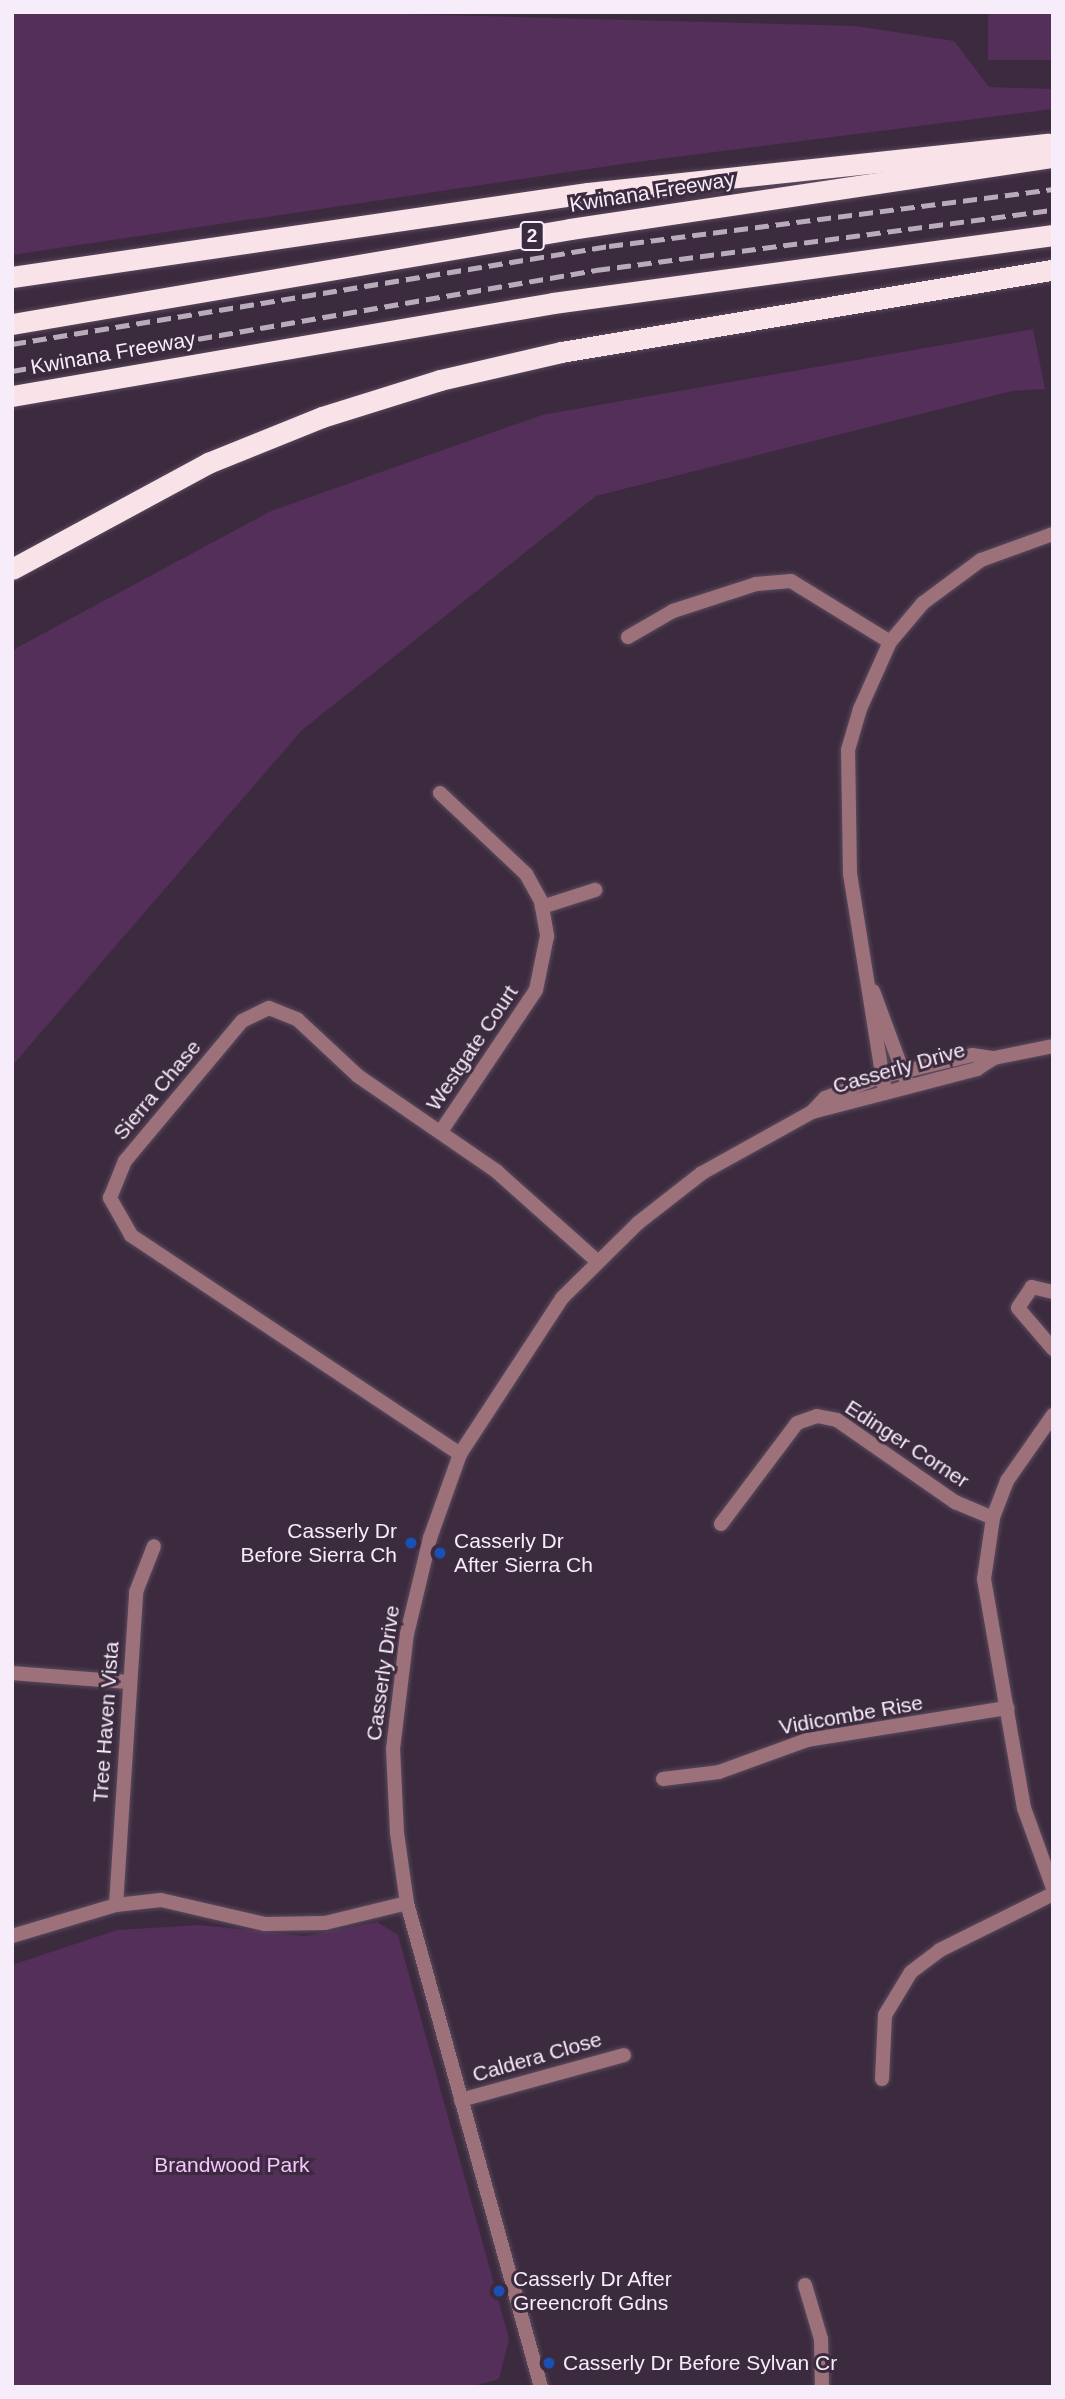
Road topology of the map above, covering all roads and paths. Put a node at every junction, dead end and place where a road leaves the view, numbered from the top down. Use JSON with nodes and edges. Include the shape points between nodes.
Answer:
{"nodes":[{"id":1,"x":1053,"y":144,"type":"edge"},
{"id":2,"x":1053,"y":157,"type":"edge"},
{"id":3,"x":1053,"y":235,"type":"edge"},
{"id":4,"x":1053,"y":270,"type":"edge"},
{"id":5,"x":12,"y":277,"type":"edge"},
{"id":6,"x":12,"y":324,"type":"edge"},
{"id":7,"x":12,"y":396,"type":"edge"},
{"id":8,"x":1053,"y":534,"type":"edge"},
{"id":9,"x":12,"y":569,"type":"edge"},
{"id":10,"x":628,"y":637,"type":"dead end"},
{"id":11,"x":890,"y":642,"type":"junction"},
{"id":12,"x":440,"y":793,"type":"dead end"},
{"id":13,"x":595,"y":890,"type":"dead end"},
{"id":14,"x":542,"y":907,"type":"junction"},
{"id":15,"x":867,"y":973,"type":"junction"},
{"id":16,"x":1053,"y":1046,"type":"edge"},
{"id":17,"x":994,"y":1058,"type":"junction"},
{"id":18,"x":903,"y":1069,"type":"junction"},
{"id":19,"x":880,"y":1077,"type":"junction"},
{"id":20,"x":907,"y":1086,"type":"junction"},
{"id":21,"x":885,"y":1092,"type":"junction"},
{"id":22,"x":811,"y":1112,"type":"junction"},
{"id":23,"x":442,"y":1130,"type":"junction"},
{"id":24,"x":597,"y":1261,"type":"junction"},
{"id":25,"x":1053,"y":1292,"type":"edge"},
{"id":26,"x":1053,"y":1349,"type":"edge"},
{"id":27,"x":1053,"y":1415,"type":"edge"},
{"id":28,"x":460,"y":1454,"type":"junction"},
{"id":29,"x":993,"y":1518,"type":"junction"},
{"id":30,"x":721,"y":1524,"type":"dead end"},
{"id":31,"x":154,"y":1546,"type":"dead end"},
{"id":32,"x":12,"y":1673,"type":"edge"},
{"id":33,"x":128,"y":1682,"type":"junction"},
{"id":34,"x":1007,"y":1708,"type":"junction"},
{"id":35,"x":663,"y":1780,"type":"dead end"},
{"id":36,"x":1053,"y":1888,"type":"edge"},
{"id":37,"x":1053,"y":1894,"type":"edge"},
{"id":38,"x":407,"y":1903,"type":"junction"},
{"id":39,"x":116,"y":1905,"type":"junction"},
{"id":40,"x":12,"y":1936,"type":"edge"},
{"id":41,"x":624,"y":2055,"type":"dead end"},
{"id":42,"x":882,"y":2079,"type":"dead end"},
{"id":43,"x":461,"y":2100,"type":"junction"},
{"id":44,"x":805,"y":2285,"type":"dead end"},
{"id":45,"x":541,"y":2387,"type":"edge"},
{"id":46,"x":822,"y":2387,"type":"edge"}],
"edges":[{"from":1,"to":5,"type":"highway","via":[[588,193]]},
{"from":2,"to":6,"type":"highway","name":"Kwinana Freeway","number":"2","via":[[569,229]]},
{"from":3,"to":7,"type":"highway","name":"Kwinana Freeway","via":[[553,303]]},
{"from":4,"to":9,"type":"highway","via":[[561,352],[440,380],[322,416],[208,463]]},
{"from":8,"to":11,"type":"street","via":[[1007,548],[957,576]]},
{"from":10,"to":11,"type":"street","via":[[673,611],[755,584],[791,582]]},
{"from":11,"to":15,"type":"street","via":[[848,750],[850,874]]},
{"from":12,"to":14,"type":"street","name":"Westgate Court","via":[[526,874]]},
{"from":13,"to":14,"type":"street"},
{"from":14,"to":23,"type":"street","name":"Westgate Court","via":[[547,936],[536,990]]},
{"from":15,"to":18,"type":"street"},
{"from":15,"to":19,"type":"street"},
{"from":16,"to":17,"type":"street","name":"Casserly Drive"},
{"from":17,"to":18,"type":"street","name":"Casserly Drive","via":[[972,1055]]},
{"from":17,"to":20,"type":"street","name":"Casserly Drive","via":[[976,1069]]},
{"from":18,"to":19,"type":"street","name":"Casserly Drive"},
{"from":18,"to":20,"type":"street"},
{"from":19,"to":21,"type":"street"},
{"from":19,"to":22,"type":"street","name":"Casserly Drive","via":[[825,1098]]},
{"from":20,"to":21,"type":"street","name":"Casserly Drive"},
{"from":21,"to":22,"type":"street","name":"Casserly Drive"},
{"from":22,"to":24,"type":"street","name":"Casserly Drive","via":[[702,1173]]},
{"from":23,"to":24,"type":"street","name":"Sierra Chase","via":[[551,1215]]},
{"from":23,"to":28,"type":"street","name":"Sierra Chase","via":[[358,1076],[298,1020],[269,1008],[233,1031],[125,1161],[110,1198],[118,1222],[182,1273]]},
{"from":24,"to":28,"type":"street","name":"Casserly Drive","via":[[512,1369]]},
{"from":25,"to":26,"type":"street","via":[[1032,1287],[1018,1308]]},
{"from":27,"to":29,"type":"street","via":[[1007,1481]]},
{"from":28,"to":38,"type":"street","name":"Casserly Drive","via":[[420,1576],[396,1701],[394,1792]]},
{"from":29,"to":30,"type":"street","name":"Edinger Corner","via":[[955,1502],[837,1420],[817,1416],[797,1423]]},
{"from":29,"to":34,"type":"street","via":[[984,1579]]},
{"from":31,"to":33,"type":"street","name":"Tree Haven Vista","via":[[136,1592]]},
{"from":32,"to":33,"type":"street"},
{"from":33,"to":39,"type":"street","name":"Tree Haven Vista"},
{"from":34,"to":35,"type":"street","name":"Vidicombe Rise","via":[[807,1740],[719,1772]]},
{"from":34,"to":36,"type":"street","via":[[1024,1808]]},
{"from":37,"to":42,"type":"street","via":[[940,1950],[911,1972],[886,2015]]},
{"from":38,"to":39,"type":"street","via":[[325,1923],[265,1924],[161,1900]]},
{"from":38,"to":43,"type":"street","name":"Casserly Drive"},
{"from":39,"to":40,"type":"street"},
{"from":41,"to":43,"type":"street","name":"Caldera Close"},
{"from":43,"to":45,"type":"street","name":"Casserly Drive"},
{"from":44,"to":46,"type":"street","via":[[821,2339]]}]}
